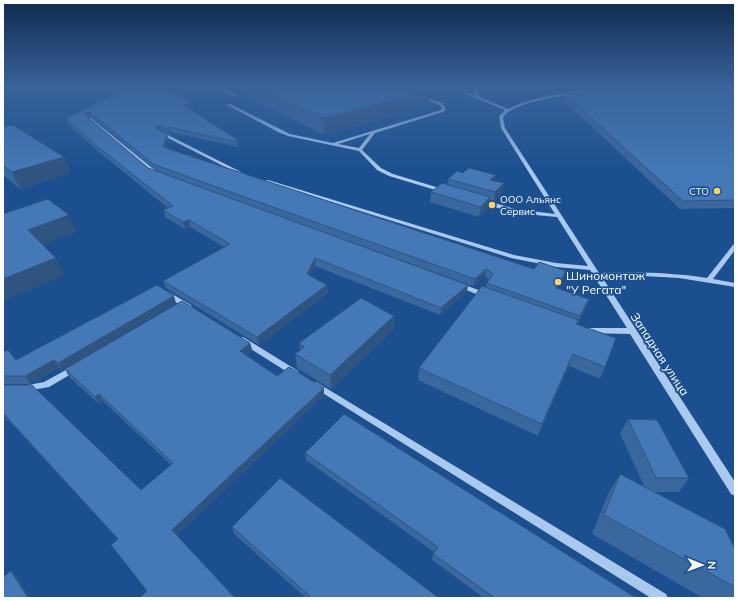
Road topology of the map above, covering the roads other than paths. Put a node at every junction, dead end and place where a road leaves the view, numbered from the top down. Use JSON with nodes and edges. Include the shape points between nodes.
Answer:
{"nodes":[{"id":1,"x":248,"y":115,"type":"edge"},
{"id":2,"x":429,"y":115,"type":"edge"},
{"id":3,"x":501,"y":115,"type":"edge"},
{"id":4,"x":90,"y":119,"type":"edge"},
{"id":5,"x":374,"y":132,"type":"junction"},
{"id":6,"x":161,"y":133,"type":"edge"},
{"id":7,"x":333,"y":145,"type":"junction"},
{"id":8,"x":360,"y":150,"type":"junction"},
{"id":9,"x":164,"y":177,"type":"edge"},
{"id":10,"x":251,"y":177,"type":"edge"},
{"id":11,"x":258,"y":179,"type":"edge"},
{"id":12,"x":452,"y":193,"type":"edge"},
{"id":13,"x":475,"y":200,"type":"edge"},
{"id":14,"x":559,"y":216,"type":"junction"},
{"id":15,"x":735,"y":246,"type":"edge"},
{"id":16,"x":592,"y":268,"type":"junction"},
{"id":17,"x":596,"y":275,"type":"junction"},
{"id":18,"x":708,"y":281,"type":"junction"},
{"id":19,"x":454,"y":283,"type":"edge"},
{"id":20,"x":735,"y":285,"type":"edge"},
{"id":21,"x":164,"y":291,"type":"edge"},
{"id":22,"x":491,"y":297,"type":"edge"},
{"id":23,"x":197,"y":312,"type":"edge"},
{"id":24,"x":580,"y":330,"type":"edge"},
{"id":25,"x":633,"y":331,"type":"junction"},
{"id":26,"x":237,"y":337,"type":"edge"},
{"id":27,"x":80,"y":365,"type":"edge"},
{"id":28,"x":17,"y":388,"type":"edge"},
{"id":29,"x":735,"y":491,"type":"edge"},
{"id":30,"x":662,"y":598,"type":"edge"}],
"edges":[{"from":1,"to":7,"type":"street","via":[[279,131]]},
{"from":2,"to":5,"type":"street"},
{"from":3,"to":14,"type":"street","name":"Западная улица","via":[[503,128]]},
{"from":4,"to":9,"type":"street","via":[[148,169]]},
{"from":5,"to":7,"type":"street"},
{"from":5,"to":8,"type":"street"},
{"from":6,"to":10,"type":"street"},
{"from":7,"to":8,"type":"street"},
{"from":8,"to":12,"type":"street","via":[[378,169]]},
{"from":11,"to":16,"type":"street","via":[[513,257]]},
{"from":13,"to":14,"type":"street","via":[[514,211]]},
{"from":14,"to":16,"type":"street","name":"Западная улица"},
{"from":15,"to":18,"type":"street"},
{"from":16,"to":17,"type":"street","name":"Западная улица"},
{"from":17,"to":18,"type":"street","via":[[643,274]]},
{"from":17,"to":25,"type":"street","name":"Западная улица"},
{"from":18,"to":20,"type":"street"},
{"from":19,"to":22,"type":"street"},
{"from":21,"to":23,"type":"street","via":[[180,306]]},
{"from":24,"to":25,"type":"street"},
{"from":25,"to":29,"type":"street","name":"Западная улица"},
{"from":26,"to":30,"type":"street"},
{"from":27,"to":28,"type":"street","via":[[46,385]]}]}
